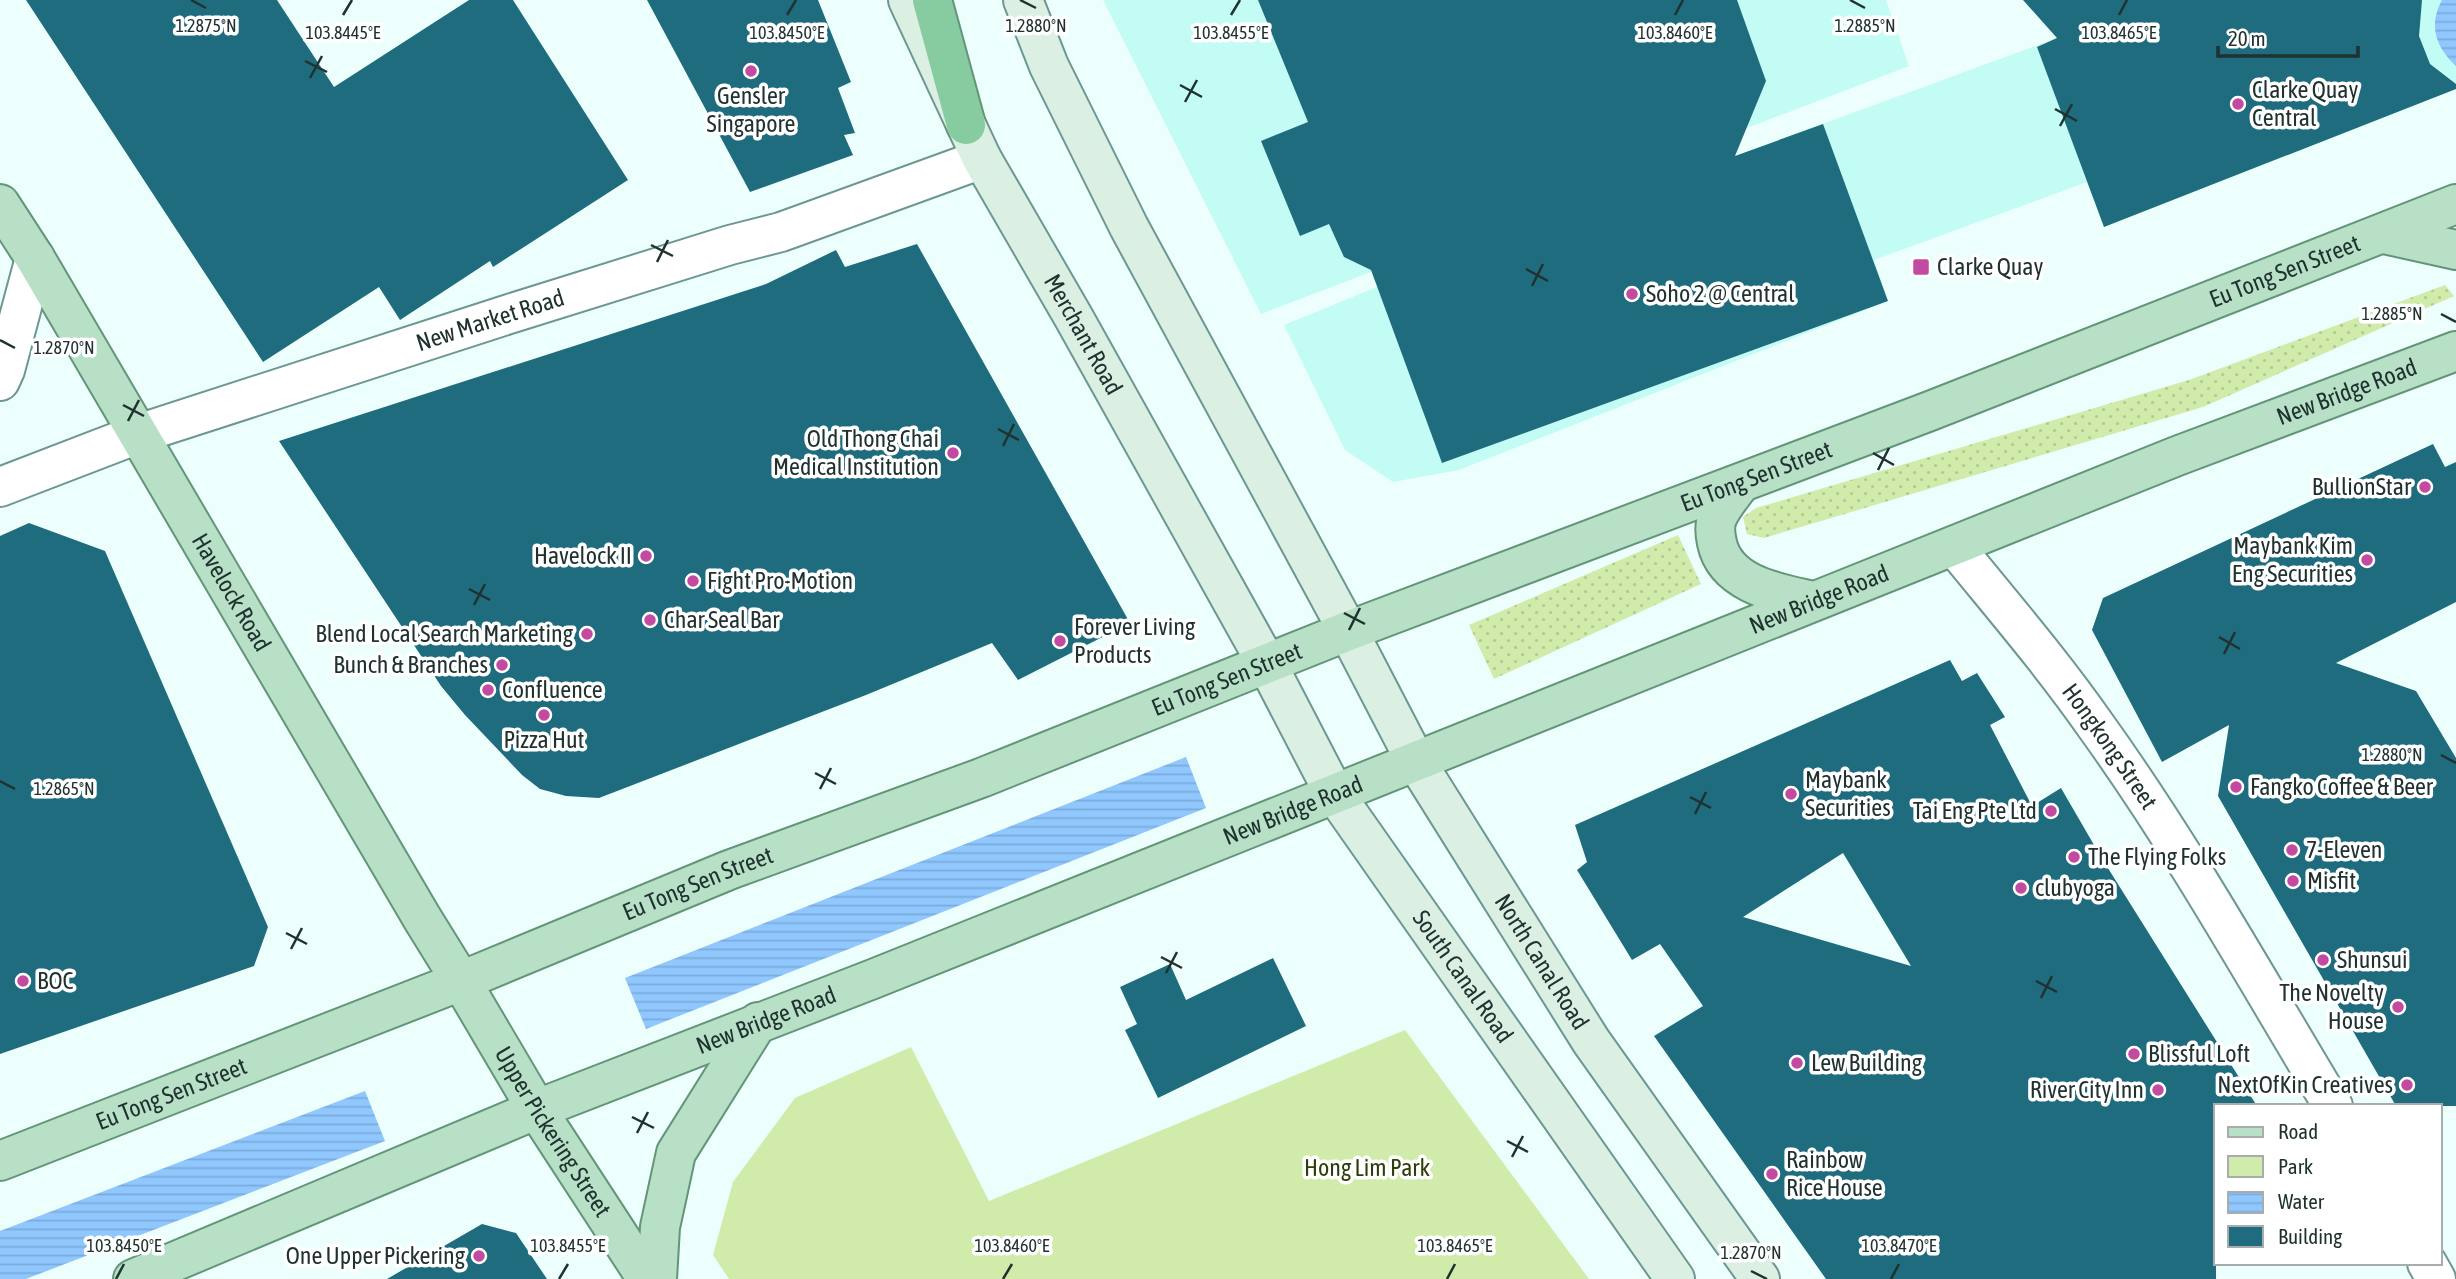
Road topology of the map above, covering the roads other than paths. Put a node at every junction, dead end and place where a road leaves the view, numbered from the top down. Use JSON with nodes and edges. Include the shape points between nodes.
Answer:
{"nodes":[{"id":1,"x":908,"y":0,"type":"edge"},
{"id":2,"x":932,"y":0,"type":"edge"},
{"id":3,"x":1023,"y":0,"type":"edge"},
{"id":4,"x":966,"y":125,"type":"junction"},
{"id":5,"x":982,"y":159,"type":"junction"},
{"id":6,"x":0,"y":204,"type":"edge"},
{"id":7,"x":2456,"y":204,"type":"edge"},
{"id":8,"x":2384,"y":234,"type":"junction"},
{"id":9,"x":2456,"y":250,"type":"edge"},
{"id":10,"x":35,"y":258,"type":"junction"},
{"id":11,"x":2456,"y":351,"type":"edge"},
{"id":12,"x":0,"y":380,"type":"edge"},
{"id":13,"x":138,"y":434,"type":"junction"},
{"id":14,"x":1739,"y":485,"type":"junction"},
{"id":15,"x":0,"y":487,"type":"edge"},
{"id":16,"x":1954,"y":546,"type":"junction"},
{"id":17,"x":1813,"y":601,"type":"junction"},
{"id":18,"x":1348,"y":631,"type":"junction"},
{"id":19,"x":1267,"y":664,"type":"junction"},
{"id":20,"x":1415,"y":760,"type":"junction"},
{"id":21,"x":1334,"y":793,"type":"junction"},
{"id":22,"x":461,"y":981,"type":"junction"},
{"id":23,"x":758,"y":1022,"type":"junction"},
{"id":24,"x":2332,"y":1104,"type":"edge"},
{"id":25,"x":537,"y":1110,"type":"junction"},
{"id":26,"x":0,"y":1161,"type":"edge"},
{"id":27,"x":177,"y":1272,"type":"edge"},
{"id":28,"x":133,"y":1279,"type":"edge"},
{"id":29,"x":647,"y":1279,"type":"edge"},
{"id":30,"x":657,"y":1279,"type":"edge"},
{"id":31,"x":1675,"y":1279,"type":"edge"},
{"id":32,"x":1760,"y":1279,"type":"edge"}],
"edges":[{"from":1,"to":4,"type":"main road","name":"Merchant Road"},
{"from":2,"to":4,"type":"highway"},
{"from":3,"to":18,"type":"main road","via":[[1049,66],[1129,227]]},
{"from":4,"to":5,"type":"main road","name":"Merchant Road"},
{"from":5,"to":13,"type":"street","name":"New Market Road","via":[[781,232],[530,307]]},
{"from":5,"to":19,"type":"main road","name":"Merchant Road"},
{"from":6,"to":10,"type":"main road","name":"Havelock Road"},
{"from":7,"to":8,"type":"main road","name":"Eu Tong Sen Street"},
{"from":8,"to":9,"type":"main road"},
{"from":8,"to":14,"type":"main road","name":"Eu Tong Sen Street"},
{"from":10,"to":12,"type":"street"},
{"from":10,"to":13,"type":"main road","name":"Havelock Road"},
{"from":11,"to":16,"type":"main road","name":"New Bridge Road"},
{"from":13,"to":15,"type":"street","name":"New Market Road"},
{"from":13,"to":22,"type":"main road","name":"Havelock Road"},
{"from":14,"to":17,"type":"main road","via":[[1717,517],[1719,551],[1735,574],[1767,590]]},
{"from":14,"to":18,"type":"main road","name":"Eu Tong Sen Street"},
{"from":16,"to":17,"type":"main road","name":"New Bridge Road"},
{"from":16,"to":24,"type":"street","name":"Hongkong Street","via":[[2038,649],[2132,777]]},
{"from":17,"to":20,"type":"main road","name":"New Bridge Road"},
{"from":18,"to":19,"type":"main road","name":"Eu Tong Sen Street"},
{"from":18,"to":20,"type":"main road","name":"North Canal Road"},
{"from":19,"to":21,"type":"main road","name":"South Canal Road"},
{"from":19,"to":22,"type":"main road","name":"Eu Tong Sen Street","via":[[981,778],[729,870]]},
{"from":20,"to":21,"type":"main road","name":"New Bridge Road"},
{"from":20,"to":32,"type":"main road","name":"North Canal Road","via":[[1591,1041]]},
{"from":21,"to":23,"type":"main road","name":"New Bridge Road"},
{"from":21,"to":31,"type":"main road","name":"South Canal Road"},
{"from":22,"to":25,"type":"main road","name":"Upper Pickering Street"},
{"from":22,"to":26,"type":"main road","name":"Eu Tong Sen Street"},
{"from":23,"to":25,"type":"main road","name":"New Bridge Road"},
{"from":23,"to":30,"type":"main road","via":[[676,1153],[660,1227]]},
{"from":25,"to":27,"type":"main road","name":"New Bridge Road"},
{"from":25,"to":29,"type":"main road","name":"Upper Pickering Street"},
{"from":27,"to":28,"type":"main road","name":"New Bridge Road"}]}
